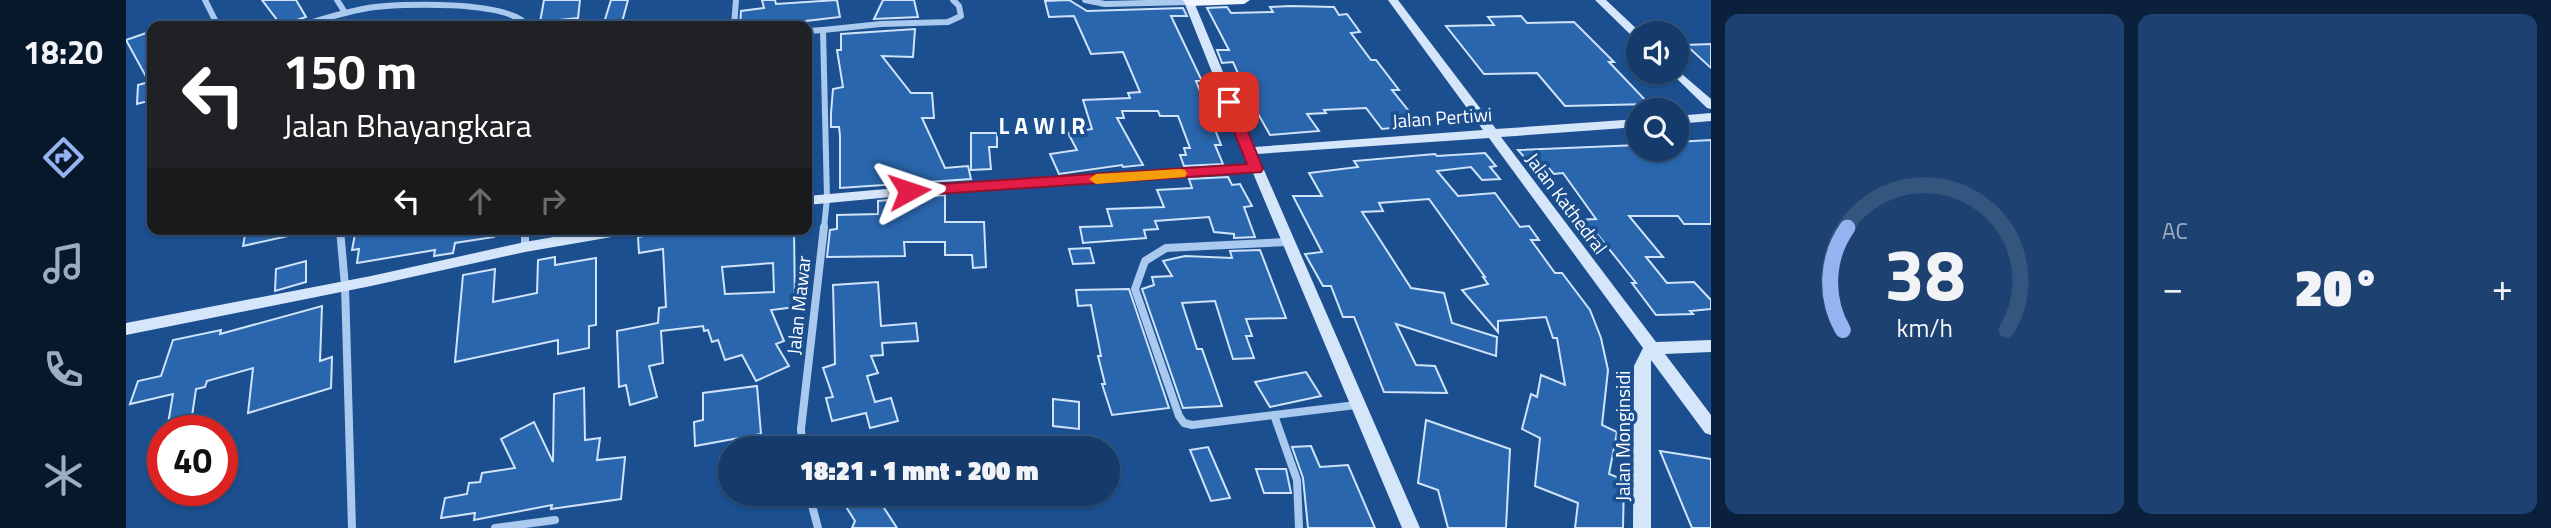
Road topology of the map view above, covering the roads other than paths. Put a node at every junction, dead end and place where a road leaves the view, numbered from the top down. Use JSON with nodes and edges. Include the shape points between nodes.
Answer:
{"nodes":[{"id":1,"x":205,"y":0,"type":"edge"},
{"id":2,"x":337,"y":0,"type":"edge"},
{"id":3,"x":494,"y":0,"type":"edge"},
{"id":4,"x":736,"y":0,"type":"edge"},
{"id":5,"x":953,"y":0,"type":"edge"},
{"id":6,"x":1085,"y":0,"type":"edge"},
{"id":7,"x":1244,"y":0,"type":"edge"},
{"id":8,"x":1393,"y":0,"type":"edge"},
{"id":9,"x":1600,"y":0,"type":"edge"},
{"id":10,"x":1188,"y":1,"type":"edge"},
{"id":11,"x":493,"y":8,"type":"junction"},
{"id":12,"x":344,"y":11,"type":"junction"},
{"id":13,"x":216,"y":21,"type":"edge"},
{"id":14,"x":315,"y":21,"type":"edge"},
{"id":15,"x":525,"y":21,"type":"edge"},
{"id":16,"x":734,"y":21,"type":"edge"},
{"id":17,"x":1626,"y":25,"type":"edge"},
{"id":18,"x":823,"y":30,"type":"junction"},
{"id":19,"x":812,"y":31,"type":"edge"},
{"id":20,"x":1689,"y":84,"type":"edge"},
{"id":21,"x":1711,"y":105,"type":"edge"},
{"id":22,"x":1711,"y":117,"type":"edge"},
{"id":23,"x":1689,"y":119,"type":"edge"},
{"id":24,"x":1626,"y":123,"type":"edge"},
{"id":25,"x":1491,"y":133,"type":"junction"},
{"id":26,"x":1249,"y":151,"type":"junction"},
{"id":27,"x":1256,"y":169,"type":"junction"},
{"id":28,"x":827,"y":198,"type":"junction"},
{"id":29,"x":812,"y":200,"type":"edge"},
{"id":30,"x":341,"y":235,"type":"edge"},
{"id":31,"x":525,"y":235,"type":"edge"},
{"id":32,"x":594,"y":235,"type":"edge"},
{"id":33,"x":1287,"y":242,"type":"junction"},
{"id":34,"x":525,"y":247,"type":"junction"},
{"id":35,"x":345,"y":286,"type":"junction"},
{"id":36,"x":126,"y":329,"type":"edge"},
{"id":37,"x":1711,"y":346,"type":"edge"},
{"id":38,"x":1652,"y":348,"type":"junction"},
{"id":39,"x":1356,"y":405,"type":"junction"},
{"id":40,"x":1274,"y":415,"type":"junction"},
{"id":41,"x":1711,"y":428,"type":"edge"},
{"id":42,"x":802,"y":436,"type":"edge"},
{"id":43,"x":812,"y":506,"type":"edge"},
{"id":44,"x":555,"y":520,"type":"dead end"},
{"id":45,"x":352,"y":528,"type":"edge"},
{"id":46,"x":495,"y":528,"type":"edge"},
{"id":47,"x":818,"y":528,"type":"edge"},
{"id":48,"x":1299,"y":528,"type":"edge"},
{"id":49,"x":1411,"y":528,"type":"edge"},
{"id":50,"x":1642,"y":528,"type":"edge"}],
"edges":[{"from":1,"to":13,"type":"street"},
{"from":2,"to":12,"type":"street"},
{"from":3,"to":11,"type":"street"},
{"from":4,"to":16,"type":"street"},
{"from":5,"to":18,"type":"street","via":[[961,16],[948,22]]},
{"from":6,"to":10,"type":"street","via":[[1105,4]]},
{"from":7,"to":10,"type":"main road"},
{"from":8,"to":25,"type":"street","name":"Jalan Kathedral"},
{"from":9,"to":17,"type":"street"},
{"from":10,"to":26,"type":"street"},
{"from":11,"to":12,"type":"street","via":[[409,1]]},
{"from":11,"to":15,"type":"street"},
{"from":12,"to":14,"type":"street"},
{"from":18,"to":19,"type":"street"},
{"from":18,"to":28,"type":"street","name":"Jalan Mawar"},
{"from":20,"to":21,"type":"street"},
{"from":22,"to":23,"type":"street"},
{"from":24,"to":25,"type":"street","name":"Jalan Pertiwi"},
{"from":25,"to":26,"type":"street","name":"Jalan Pertiwi"},
{"from":25,"to":38,"type":"street","name":"Jalan Kathedral"},
{"from":26,"to":27,"type":"street"},
{"from":27,"to":28,"type":"street"},
{"from":27,"to":33,"type":"street"},
{"from":28,"to":29,"type":"street"},
{"from":28,"to":42,"type":"street","name":"Jalan Mawar"},
{"from":30,"to":35,"type":"street"},
{"from":31,"to":34,"type":"street"},
{"from":32,"to":34,"type":"street"},
{"from":33,"to":39,"type":"street"},
{"from":33,"to":40,"type":"street","via":[[1163,248],[1145,261],[1135,284],[1184,423]]},
{"from":34,"to":35,"type":"street"},
{"from":35,"to":36,"type":"street"},
{"from":35,"to":45,"type":"street"},
{"from":37,"to":38,"type":"street"},
{"from":38,"to":41,"type":"street","name":"Jalan Kathedral"},
{"from":38,"to":50,"type":"street","name":"Jalan Monginsidi","via":[[1642,366]]},
{"from":39,"to":40,"type":"street"},
{"from":39,"to":49,"type":"street"},
{"from":40,"to":48,"type":"street","via":[[1297,481]]},
{"from":43,"to":47,"type":"street"},
{"from":44,"to":46,"type":"street"}]}
